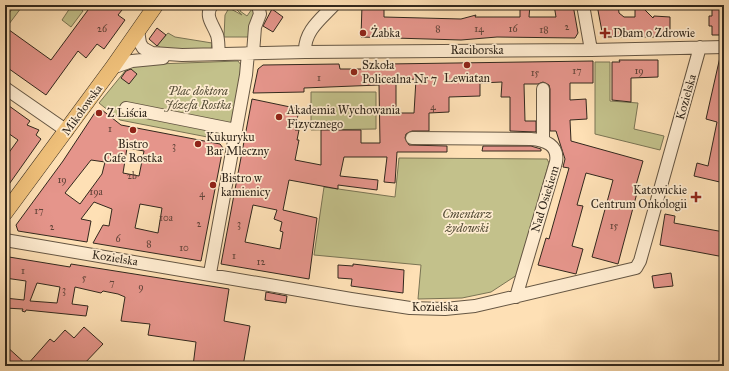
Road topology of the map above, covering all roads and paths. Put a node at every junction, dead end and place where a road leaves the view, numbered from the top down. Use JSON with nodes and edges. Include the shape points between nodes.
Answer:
{"nodes":[{"id":1,"x":156,"y":5,"type":"edge"},
{"id":2,"x":212,"y":5,"type":"edge"},
{"id":3,"x":258,"y":5,"type":"edge"},
{"id":4,"x":334,"y":5,"type":"edge"},
{"id":5,"x":583,"y":5,"type":"edge"},
{"id":6,"x":138,"y":31,"type":"junction"},
{"id":7,"x":700,"y":47,"type":"junction"},
{"id":8,"x":724,"y":47,"type":"edge"},
{"id":9,"x":591,"y":50,"type":"junction"},
{"id":10,"x":305,"y":52,"type":"junction"},
{"id":11,"x":250,"y":53,"type":"junction"},
{"id":12,"x":219,"y":54,"type":"junction"},
{"id":13,"x":182,"y":55,"type":"junction"},
{"id":14,"x":112,"y":68,"type":"junction"},
{"id":15,"x":5,"y":88,"type":"edge"},
{"id":16,"x":543,"y":89,"type":"dead end"},
{"id":17,"x":126,"y":108,"type":"dead end"},
{"id":18,"x":66,"y":130,"type":"junction"},
{"id":19,"x":236,"y":130,"type":"junction"},
{"id":20,"x":412,"y":138,"type":"dead end"},
{"id":21,"x":543,"y":140,"type":"junction"},
{"id":22,"x":5,"y":213,"type":"edge"},
{"id":23,"x":5,"y":240,"type":"edge"},
{"id":24,"x":210,"y":273,"type":"junction"},
{"id":25,"x":516,"y":297,"type":"junction"}],
"edges":[{"from":1,"to":6,"type":"main road","name":"Mikołowska"},
{"from":2,"to":12,"type":"street","via":[[208,18],[217,34]]},
{"from":3,"to":11,"type":"street","via":[[260,14]]},
{"from":4,"to":10,"type":"street","via":[[309,32],[304,44]]},
{"from":5,"to":9,"type":"street"},
{"from":6,"to":13,"type":"street","name":"Raciborska","via":[[143,48],[161,54]]},
{"from":6,"to":14,"type":"main road","name":"Mikołowska"},
{"from":7,"to":8,"type":"street","name":"Raciborska"},
{"from":7,"to":9,"type":"street","name":"Raciborska"},
{"from":7,"to":25,"type":"street","name":"Kozielska","via":[[636,268]]},
{"from":9,"to":10,"type":"street","name":"Raciborska"},
{"from":10,"to":11,"type":"street","name":"Raciborska"},
{"from":11,"to":12,"type":"street","name":"Raciborska"},
{"from":11,"to":19,"type":"street"},
{"from":12,"to":13,"type":"street","name":"Raciborska"},
{"from":13,"to":14,"type":"street","name":"Raciborska","via":[[132,62]]},
{"from":14,"to":18,"type":"main road","name":"Mikołowska"},
{"from":15,"to":18,"type":"street"},
{"from":16,"to":21,"type":"street"},
{"from":17,"to":19,"type":"street"},
{"from":18,"to":22,"type":"main road","name":"Mikołowska"},
{"from":19,"to":24,"type":"street"},
{"from":20,"to":21,"type":"street"},
{"from":21,"to":25,"type":"street","name":"Nad Osiekiem","via":[[552,147],[557,159]]},
{"from":23,"to":24,"type":"street","name":"Kozielska"},
{"from":24,"to":25,"type":"street","name":"Kozielska","via":[[410,308],[445,309],[475,306]]}]}
